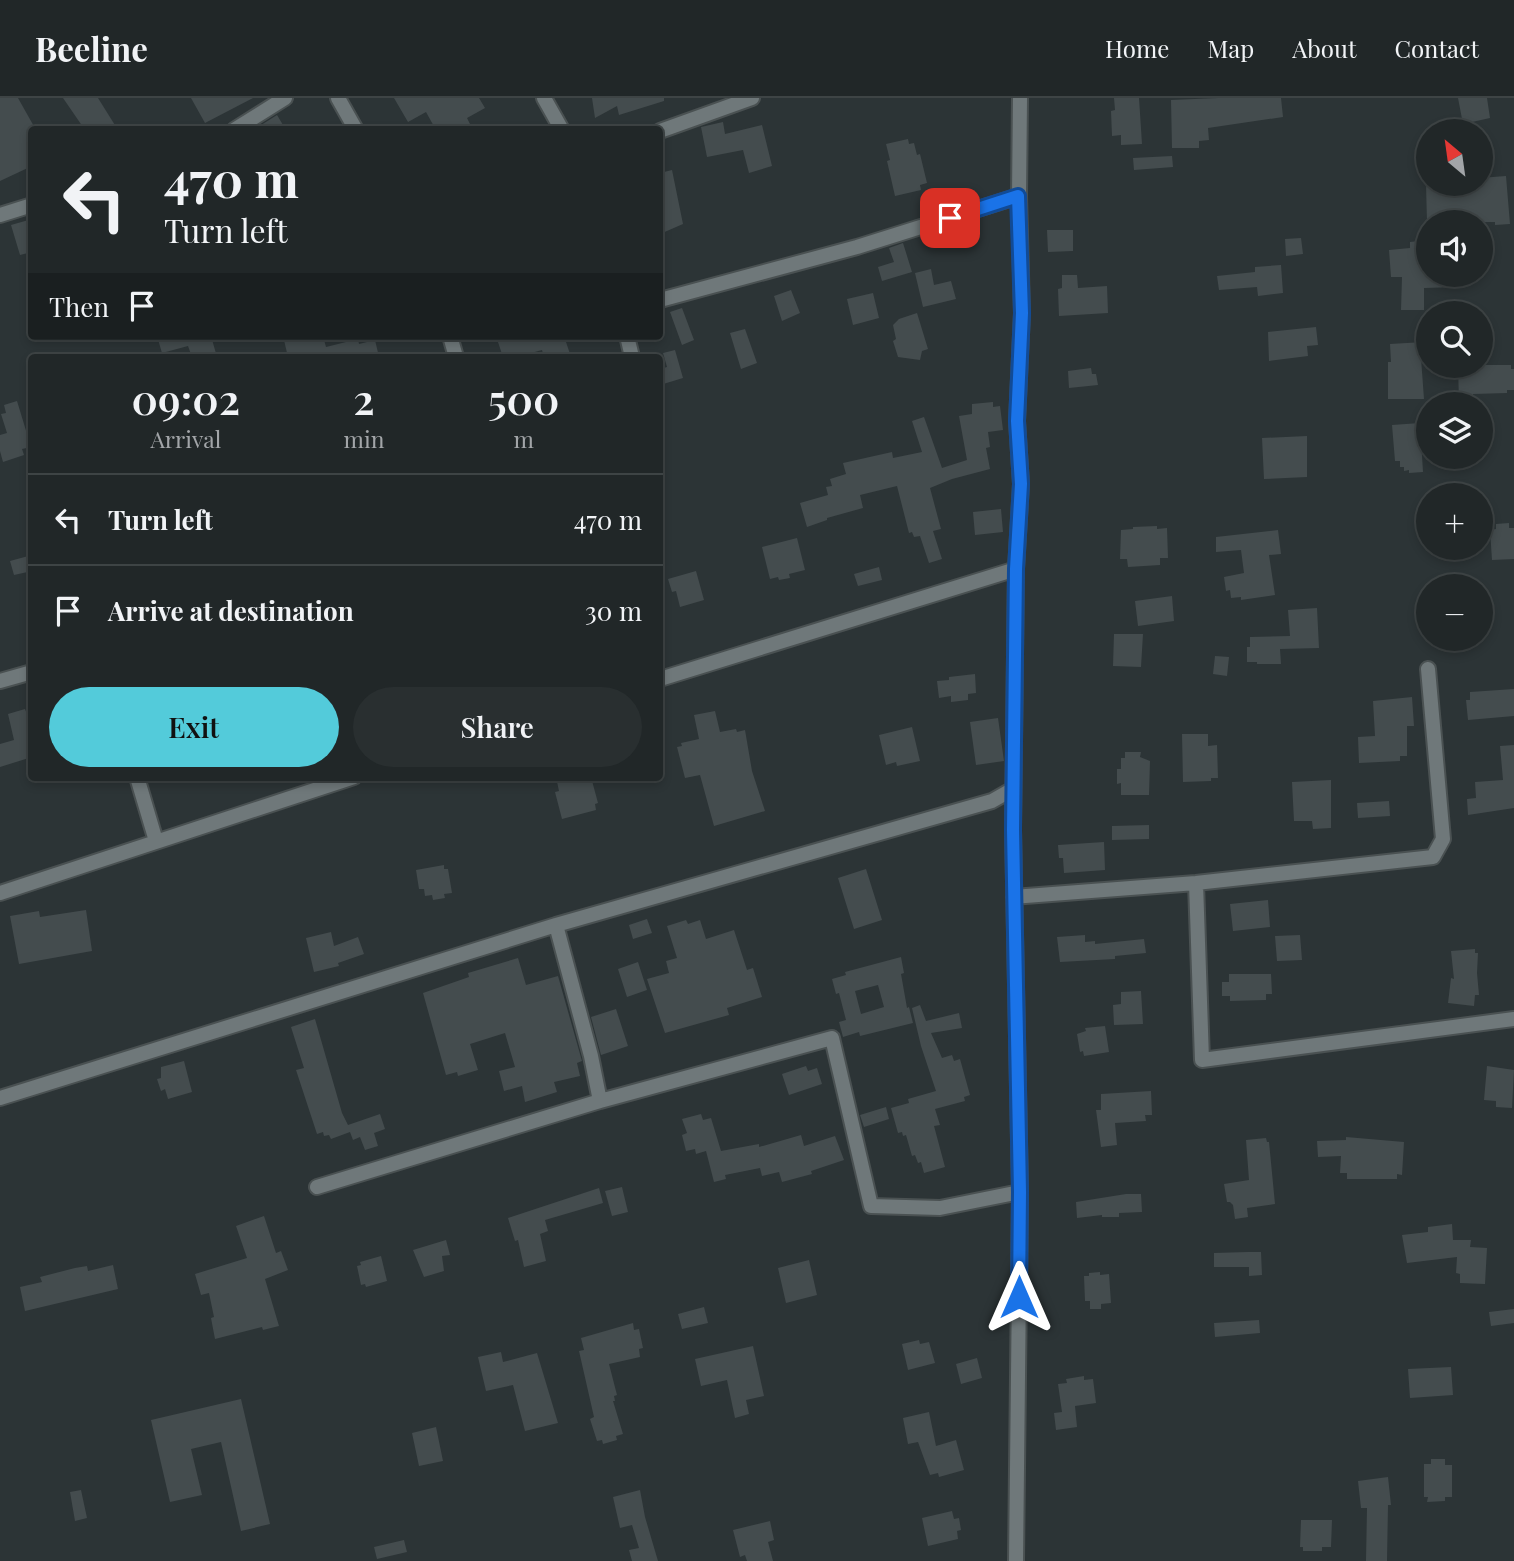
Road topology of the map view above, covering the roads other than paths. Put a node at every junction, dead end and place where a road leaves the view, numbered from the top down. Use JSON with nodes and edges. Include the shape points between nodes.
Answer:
{"nodes":[{"id":1,"x":285,"y":98,"type":"edge"},
{"id":2,"x":338,"y":98,"type":"edge"},
{"id":3,"x":544,"y":98,"type":"edge"},
{"id":4,"x":752,"y":98,"type":"edge"},
{"id":5,"x":1020,"y":98,"type":"edge"},
{"id":6,"x":240,"y":126,"type":"edge"},
{"id":7,"x":354,"y":126,"type":"edge"},
{"id":8,"x":560,"y":126,"type":"edge"},
{"id":9,"x":663,"y":130,"type":"edge"},
{"id":10,"x":1018,"y":196,"type":"junction"},
{"id":11,"x":28,"y":206,"type":"edge"},
{"id":12,"x":0,"y":215,"type":"edge"},
{"id":13,"x":663,"y":299,"type":"edge"},
{"id":14,"x":1016,"y":569,"type":"junction"},
{"id":15,"x":1428,"y":669,"type":"dead end"},
{"id":16,"x":28,"y":673,"type":"edge"},
{"id":17,"x":663,"y":678,"type":"edge"},
{"id":18,"x":0,"y":681,"type":"edge"},
{"id":19,"x":138,"y":781,"type":"edge"},
{"id":20,"x":342,"y":781,"type":"edge"},
{"id":21,"x":1013,"y":789,"type":"junction"},
{"id":22,"x":156,"y":841,"type":"junction"},
{"id":23,"x":1196,"y":883,"type":"junction"},
{"id":24,"x":0,"y":893,"type":"edge"},
{"id":25,"x":1014,"y":897,"type":"junction"},
{"id":26,"x":556,"y":925,"type":"junction"},
{"id":27,"x":1514,"y":1019,"type":"edge"},
{"id":28,"x":0,"y":1098,"type":"edge"},
{"id":29,"x":600,"y":1101,"type":"junction"},
{"id":30,"x":317,"y":1187,"type":"dead end"},
{"id":31,"x":1020,"y":1192,"type":"junction"},
{"id":32,"x":1016,"y":1561,"type":"edge"}],
"edges":[{"from":1,"to":6,"type":"street"},
{"from":2,"to":7,"type":"street"},
{"from":3,"to":8,"type":"street"},
{"from":4,"to":9,"type":"street"},
{"from":5,"to":10,"type":"street"},
{"from":10,"to":13,"type":"street","via":[[857,247]]},
{"from":10,"to":14,"type":"street","via":[[1022,313]]},
{"from":11,"to":12,"type":"street"},
{"from":14,"to":17,"type":"street"},
{"from":14,"to":21,"type":"street"},
{"from":15,"to":23,"type":"street","via":[[1443,839],[1433,857]]},
{"from":16,"to":18,"type":"street"},
{"from":19,"to":22,"type":"street"},
{"from":20,"to":22,"type":"street"},
{"from":21,"to":25,"type":"street"},
{"from":21,"to":26,"type":"street","via":[[992,801]]},
{"from":22,"to":24,"type":"street"},
{"from":23,"to":25,"type":"street"},
{"from":23,"to":27,"type":"street","via":[[1202,1060]]},
{"from":25,"to":31,"type":"street"},
{"from":26,"to":28,"type":"street"},
{"from":26,"to":29,"type":"street"},
{"from":29,"to":30,"type":"street"},
{"from":29,"to":31,"type":"street","via":[[832,1038],[871,1206],[940,1208]]},
{"from":31,"to":32,"type":"street"}]}
